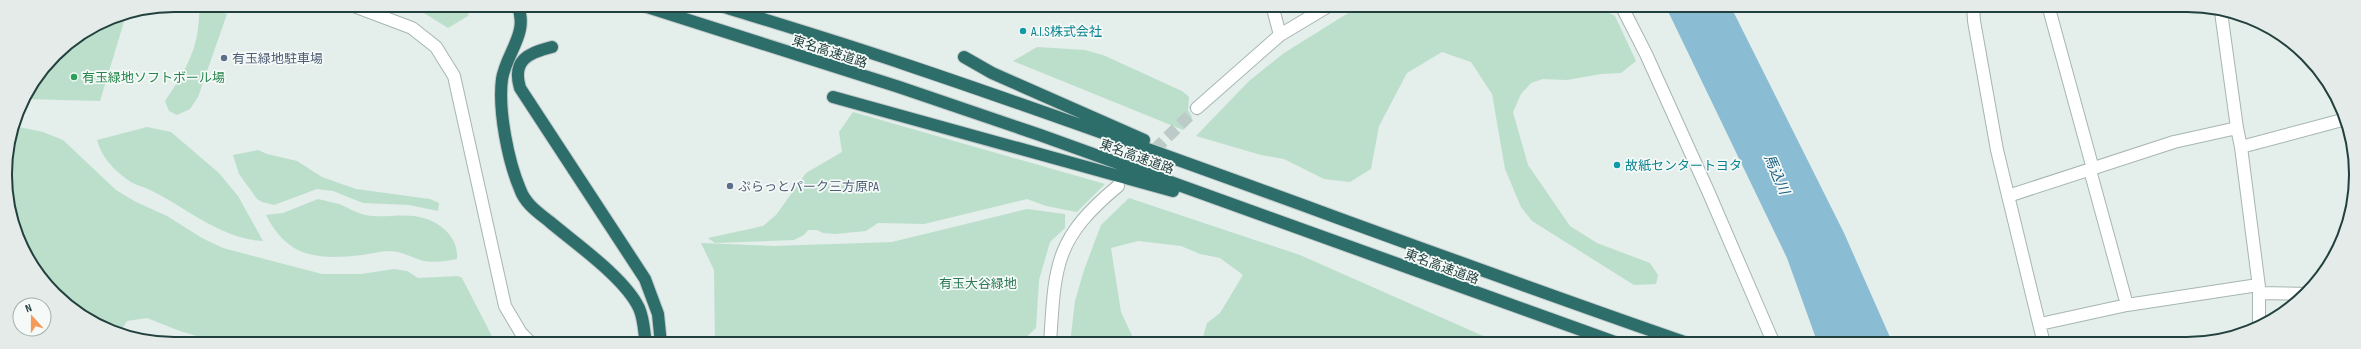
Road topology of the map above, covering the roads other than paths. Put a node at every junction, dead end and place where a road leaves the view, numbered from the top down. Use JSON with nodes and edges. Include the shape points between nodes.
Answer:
{"nodes":[{"id":1,"x":370,"y":12,"type":"edge"},
{"id":2,"x":520,"y":12,"type":"edge"},
{"id":3,"x":663,"y":12,"type":"edge"},
{"id":4,"x":740,"y":12,"type":"edge"},
{"id":5,"x":1274,"y":12,"type":"edge"},
{"id":6,"x":1318,"y":12,"type":"edge"},
{"id":7,"x":1625,"y":12,"type":"edge"},
{"id":8,"x":1973,"y":12,"type":"edge"},
{"id":9,"x":2050,"y":12,"type":"edge"},
{"id":10,"x":2222,"y":16,"type":"edge"},
{"id":11,"x":1280,"y":35,"type":"junction"},
{"id":12,"x":552,"y":48,"type":"dead end"},
{"id":13,"x":964,"y":57,"type":"dead end"},
{"id":14,"x":833,"y":97,"type":"dead end"},
{"id":15,"x":1197,"y":108,"type":"tunnel mouth"},
{"id":16,"x":2340,"y":121,"type":"edge"},
{"id":17,"x":2237,"y":128,"type":"junction"},
{"id":18,"x":2242,"y":147,"type":"junction"},
{"id":19,"x":2091,"y":169,"type":"junction"},
{"id":20,"x":1234,"y":180,"type":"junction"},
{"id":21,"x":1118,"y":186,"type":"dead end"},
{"id":22,"x":2008,"y":196,"type":"junction"},
{"id":23,"x":1263,"y":216,"type":"junction"},
{"id":24,"x":2259,"y":289,"type":"junction"},
{"id":25,"x":2297,"y":293,"type":"edge"},
{"id":26,"x":2126,"y":305,"type":"junction"},
{"id":27,"x":2259,"y":320,"type":"edge"},
{"id":28,"x":2040,"y":324,"type":"junction"},
{"id":29,"x":525,"y":337,"type":"edge"},
{"id":30,"x":645,"y":337,"type":"edge"},
{"id":31,"x":660,"y":337,"type":"edge"},
{"id":32,"x":1051,"y":337,"type":"edge"},
{"id":33,"x":1600,"y":337,"type":"edge"},
{"id":34,"x":1670,"y":337,"type":"edge"},
{"id":35,"x":1771,"y":337,"type":"edge"},
{"id":36,"x":2043,"y":337,"type":"edge"}],
"edges":[{"from":1,"to":29,"type":"street","via":[[412,28],[436,47],[454,76],[505,306]]},
{"from":2,"to":30,"type":"highway","via":[[521,25],[505,67],[502,90],[508,142],[520,191],[535,210],[632,296],[643,322]]},
{"from":3,"to":23,"type":"highway","name":"東名高速道路","via":[[914,92]]},
{"from":4,"to":20,"type":"highway","name":"東名高速道路","via":[[908,65]]},
{"from":5,"to":11,"type":"street"},
{"from":6,"to":11,"type":"street"},
{"from":7,"to":35,"type":"street","via":[[1708,191]]},
{"from":8,"to":22,"type":"street","via":[[1996,143]]},
{"from":9,"to":19,"type":"street"},
{"from":10,"to":17,"type":"street"},
{"from":11,"to":15,"type":"street"},
{"from":12,"to":31,"type":"highway","via":[[534,51],[521,63],[518,71],[520,88],[645,280],[658,314]]},
{"from":13,"to":20,"type":"highway","via":[[992,73]]},
{"from":14,"to":23,"type":"highway"},
{"from":16,"to":18,"type":"street"},
{"from":17,"to":18,"type":"street"},
{"from":17,"to":19,"type":"street","via":[[2174,142]]},
{"from":18,"to":24,"type":"street"},
{"from":19,"to":22,"type":"street"},
{"from":19,"to":26,"type":"street"},
{"from":20,"to":34,"type":"highway","name":"東名高速道路"},
{"from":21,"to":32,"type":"street","via":[[1078,223],[1062,252],[1054,289]]},
{"from":22,"to":28,"type":"street"},
{"from":23,"to":33,"type":"highway","name":"東名高速道路"},
{"from":24,"to":25,"type":"street"},
{"from":24,"to":26,"type":"street"},
{"from":24,"to":27,"type":"street"},
{"from":26,"to":28,"type":"street"},
{"from":28,"to":36,"type":"street"}]}
